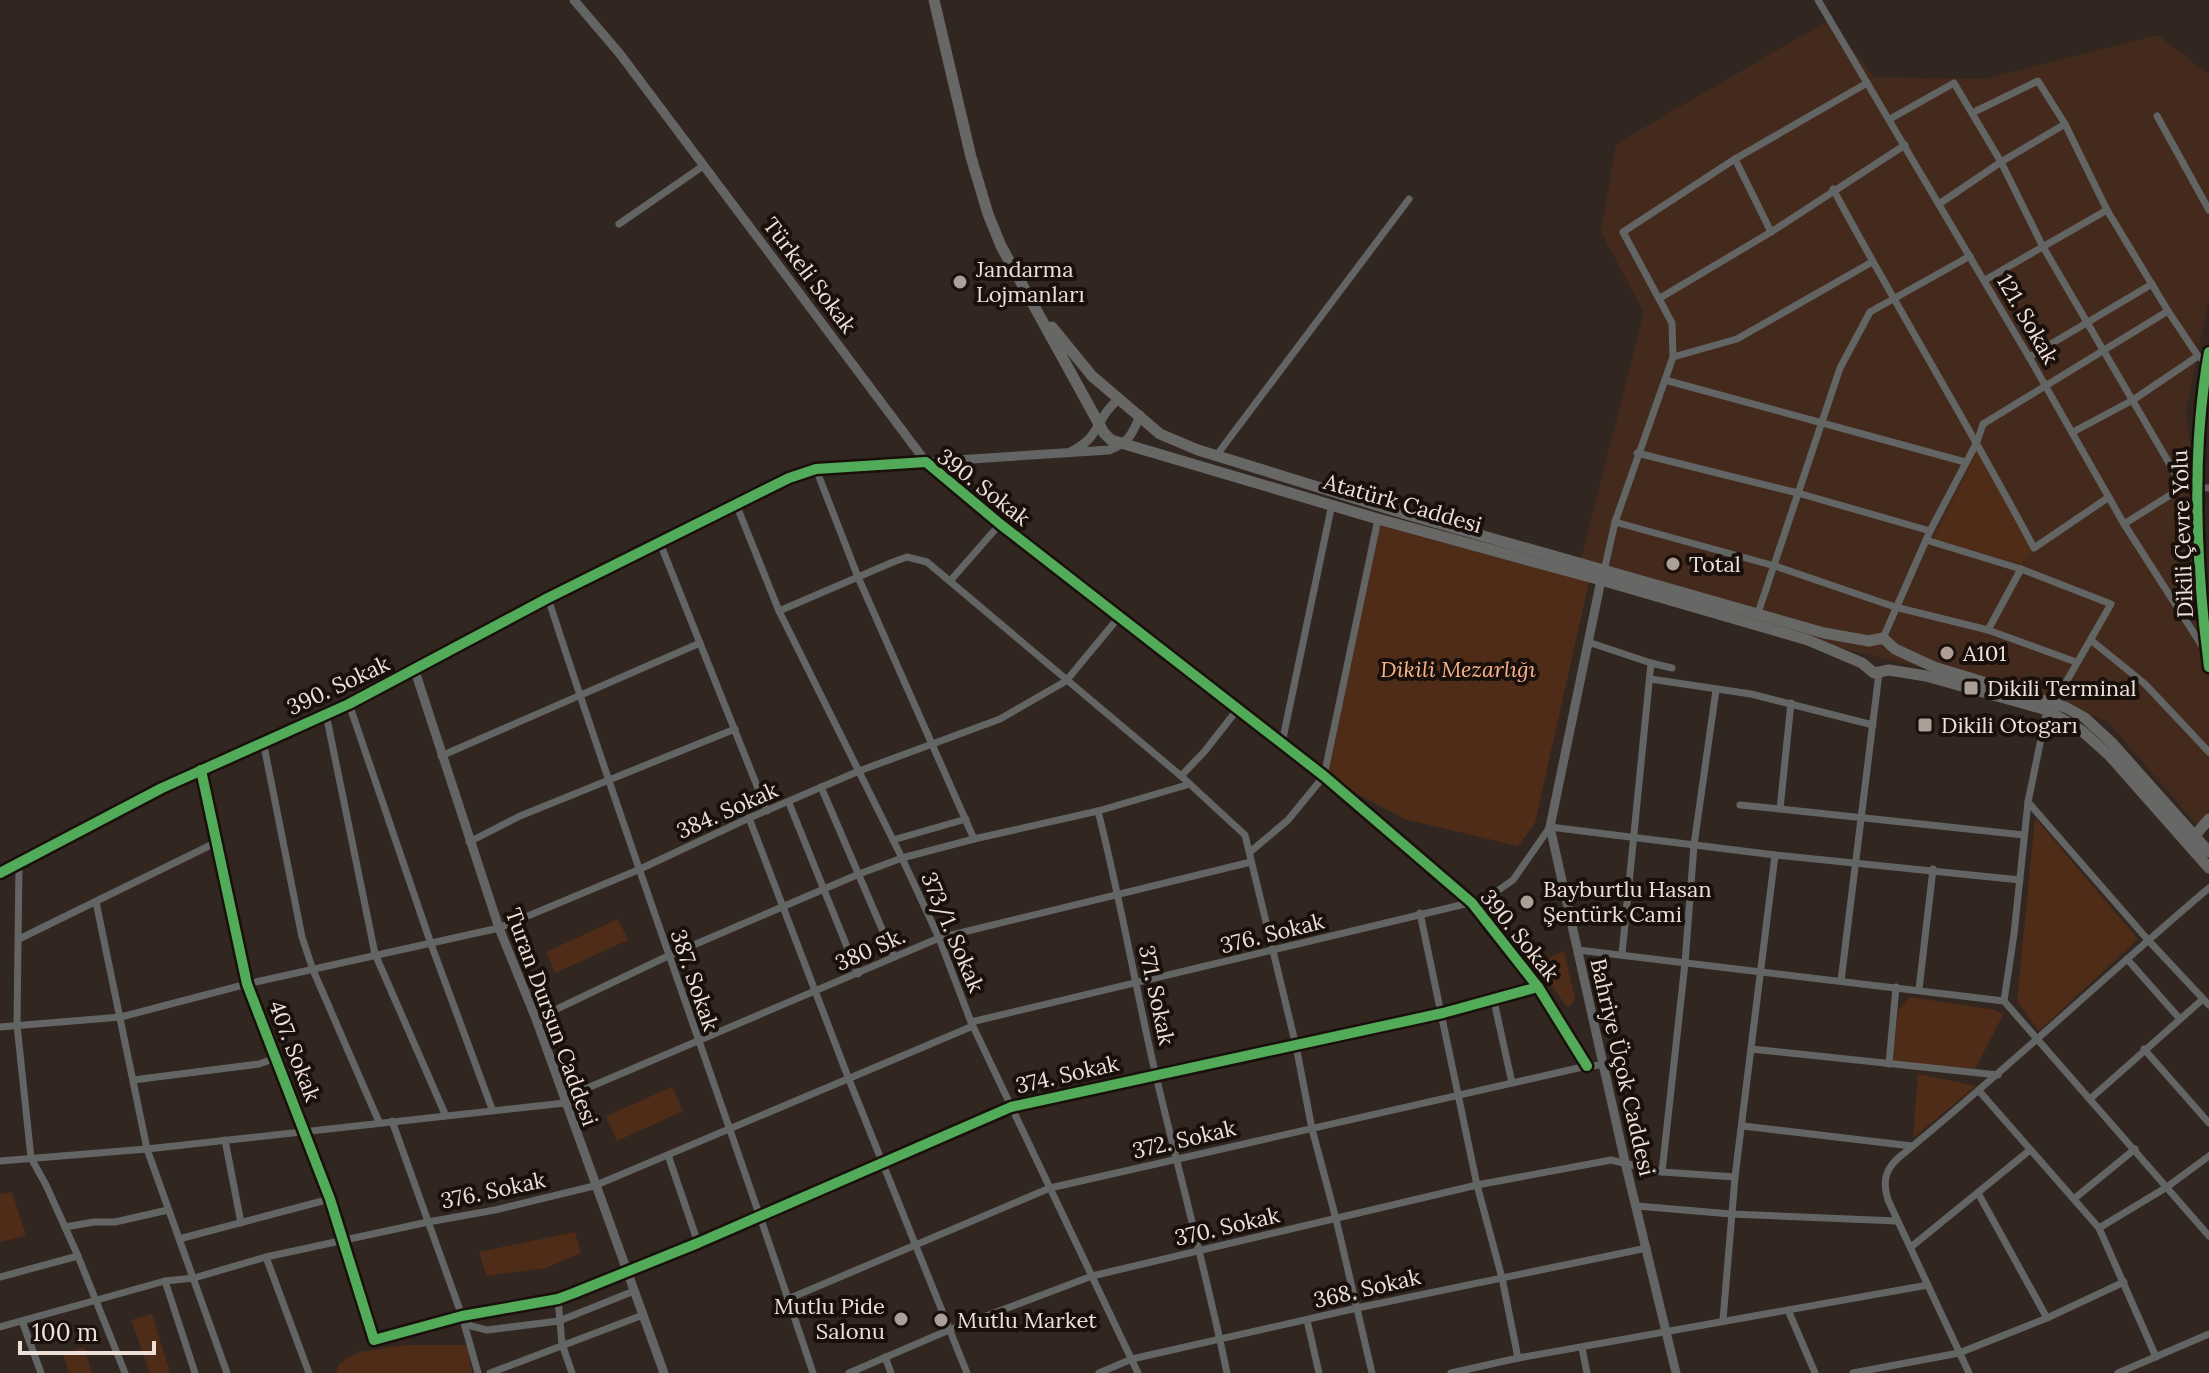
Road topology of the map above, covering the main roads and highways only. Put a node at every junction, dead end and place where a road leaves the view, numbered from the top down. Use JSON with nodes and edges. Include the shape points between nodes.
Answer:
{"nodes":[{"id":1,"x":934,"y":0,"type":"edge"},
{"id":2,"x":1019,"y":277,"type":"junction"},
{"id":3,"x":2205,"y":357,"type":"edge"},
{"id":4,"x":2204,"y":488,"type":"edge"},
{"id":5,"x":1602,"y":575,"type":"junction"},
{"id":6,"x":1869,"y":641,"type":"junction"},
{"id":7,"x":1895,"y":649,"type":"junction"},
{"id":8,"x":2208,"y":661,"type":"edge"},
{"id":9,"x":1862,"y":663,"type":"junction"},
{"id":10,"x":1884,"y":672,"type":"junction"},
{"id":11,"x":2050,"y":706,"type":"junction"},
{"id":12,"x":2209,"y":819,"type":"edge"},
{"id":13,"x":2191,"y":840,"type":"junction"},
{"id":14,"x":2208,"y":862,"type":"edge"}],
"edges":[{"from":1,"to":2,"type":"main road","name":"Atatürk Caddesi","via":[[976,176],[1001,246]]},
{"from":2,"to":5,"type":"main road","name":"Atatürk Caddesi","via":[[1092,376],[1160,434]]},
{"from":2,"to":5,"type":"main road","name":"Atatürk Caddesi","via":[[1111,440],[1378,519]]},
{"from":3,"to":4,"type":"main road","name":"Dikili Çevre Yolu","via":[[2200,415]]},
{"from":4,"to":8,"type":"main road","name":"Dikili Çevre Yolu","via":[[2201,563]]},
{"from":5,"to":6,"type":"main road","name":"Atatürk Caddesi"},
{"from":5,"to":9,"type":"main road","name":"Atatürk Caddesi","via":[[1808,640]]},
{"from":6,"to":7,"type":"main road","name":"Atatürk Caddesi","via":[[1883,638]]},
{"from":6,"to":9,"type":"main road"},
{"from":7,"to":10,"type":"main road","via":[[1895,663]]},
{"from":7,"to":11,"type":"main road","name":"Atatürk Caddesi"},
{"from":9,"to":10,"type":"main road","name":"Atatürk Caddesi","via":[[1869,671]]},
{"from":10,"to":11,"type":"main road","name":"Atatürk Caddesi","via":[[1926,676]]},
{"from":11,"to":13,"type":"main road","name":"Atatürk Caddesi","via":[[2110,756]]},
{"from":12,"to":13,"type":"main road"},
{"from":13,"to":14,"type":"main road","name":"Atatürk Caddesi"}]}
